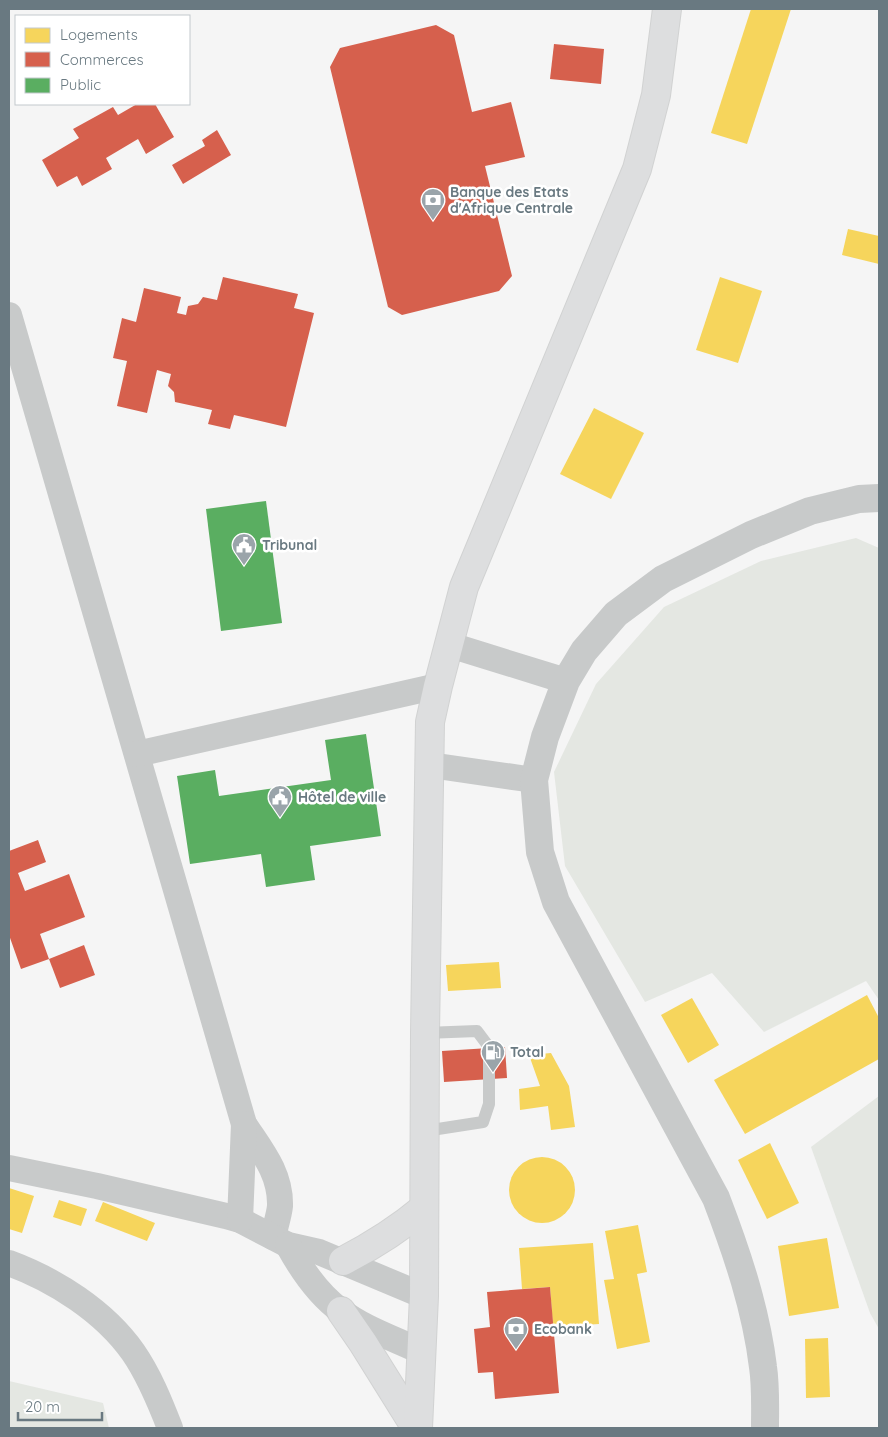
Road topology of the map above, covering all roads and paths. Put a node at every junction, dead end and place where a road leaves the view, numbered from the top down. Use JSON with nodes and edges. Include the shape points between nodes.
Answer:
{"nodes":[{"id":1,"x":667,"y":9,"type":"edge"},
{"id":2,"x":9,"y":315,"type":"edge"},
{"id":3,"x":872,"y":495,"type":"edge"},
{"id":4,"x":450,"y":645,"type":"junction"},
{"id":5,"x":566,"y":681,"type":"junction"},
{"id":6,"x":438,"y":686,"type":"junction"},
{"id":7,"x":137,"y":754,"type":"junction"},
{"id":8,"x":430,"y":764,"type":"junction"},
{"id":9,"x":534,"y":780,"type":"junction"},
{"id":10,"x":425,"y":1033,"type":"junction"},
{"id":11,"x":244,"y":1124,"type":"junction"},
{"id":12,"x":424,"y":1131,"type":"junction"},
{"id":13,"x":9,"y":1168,"type":"edge"},
{"id":14,"x":424,"y":1208,"type":"junction"},
{"id":15,"x":240,"y":1220,"type":"junction"},
{"id":16,"x":281,"y":1241,"type":"junction"},
{"id":17,"x":343,"y":1261,"type":"junction"},
{"id":18,"x":9,"y":1263,"type":"edge"},
{"id":19,"x":424,"y":1296,"type":"junction"},
{"id":20,"x":341,"y":1311,"type":"junction"},
{"id":21,"x":420,"y":1351,"type":"junction"},
{"id":22,"x":170,"y":1428,"type":"edge"},
{"id":23,"x":417,"y":1428,"type":"edge"},
{"id":24,"x":765,"y":1428,"type":"edge"}],
"edges":[{"from":1,"to":4,"type":"highway","via":[[656,95],[637,169],[464,587]]},
{"from":2,"to":7,"type":"street"},
{"from":3,"to":5,"type":"street","via":[[810,511],[663,578],[616,614],[584,651]]},
{"from":4,"to":5,"type":"street"},
{"from":4,"to":6,"type":"highway"},
{"from":5,"to":9,"type":"street"},
{"from":6,"to":7,"type":"street"},
{"from":6,"to":8,"type":"highway","via":[[430,722]]},
{"from":7,"to":11,"type":"street"},
{"from":8,"to":9,"type":"street"},
{"from":8,"to":10,"type":"highway"},
{"from":9,"to":24,"type":"street","via":[[540,852],[556,902],[716,1198],[728,1229],[758,1334],[764,1369]]},
{"from":10,"to":12,"type":"highway"},
{"from":10,"to":12,"type":"lane","via":[[477,1031],[489,1048],[489,1104],[483,1122]]},
{"from":11,"to":15,"type":"street"},
{"from":11,"to":16,"type":"street","via":[[274,1171],[280,1190]]},
{"from":12,"to":14,"type":"highway"},
{"from":13,"to":15,"type":"street"},
{"from":14,"to":17,"type":"highway","via":[[408,1222]]},
{"from":14,"to":19,"type":"highway"},
{"from":15,"to":16,"type":"street"},
{"from":16,"to":17,"type":"street"},
{"from":16,"to":20,"type":"street","via":[[307,1276]]},
{"from":17,"to":19,"type":"street"},
{"from":18,"to":22,"type":"street","via":[[69,1293],[105,1321],[133,1352],[155,1390]]},
{"from":19,"to":21,"type":"highway"},
{"from":20,"to":21,"type":"street"},
{"from":20,"to":23,"type":"highway"},
{"from":21,"to":23,"type":"highway"}]}
